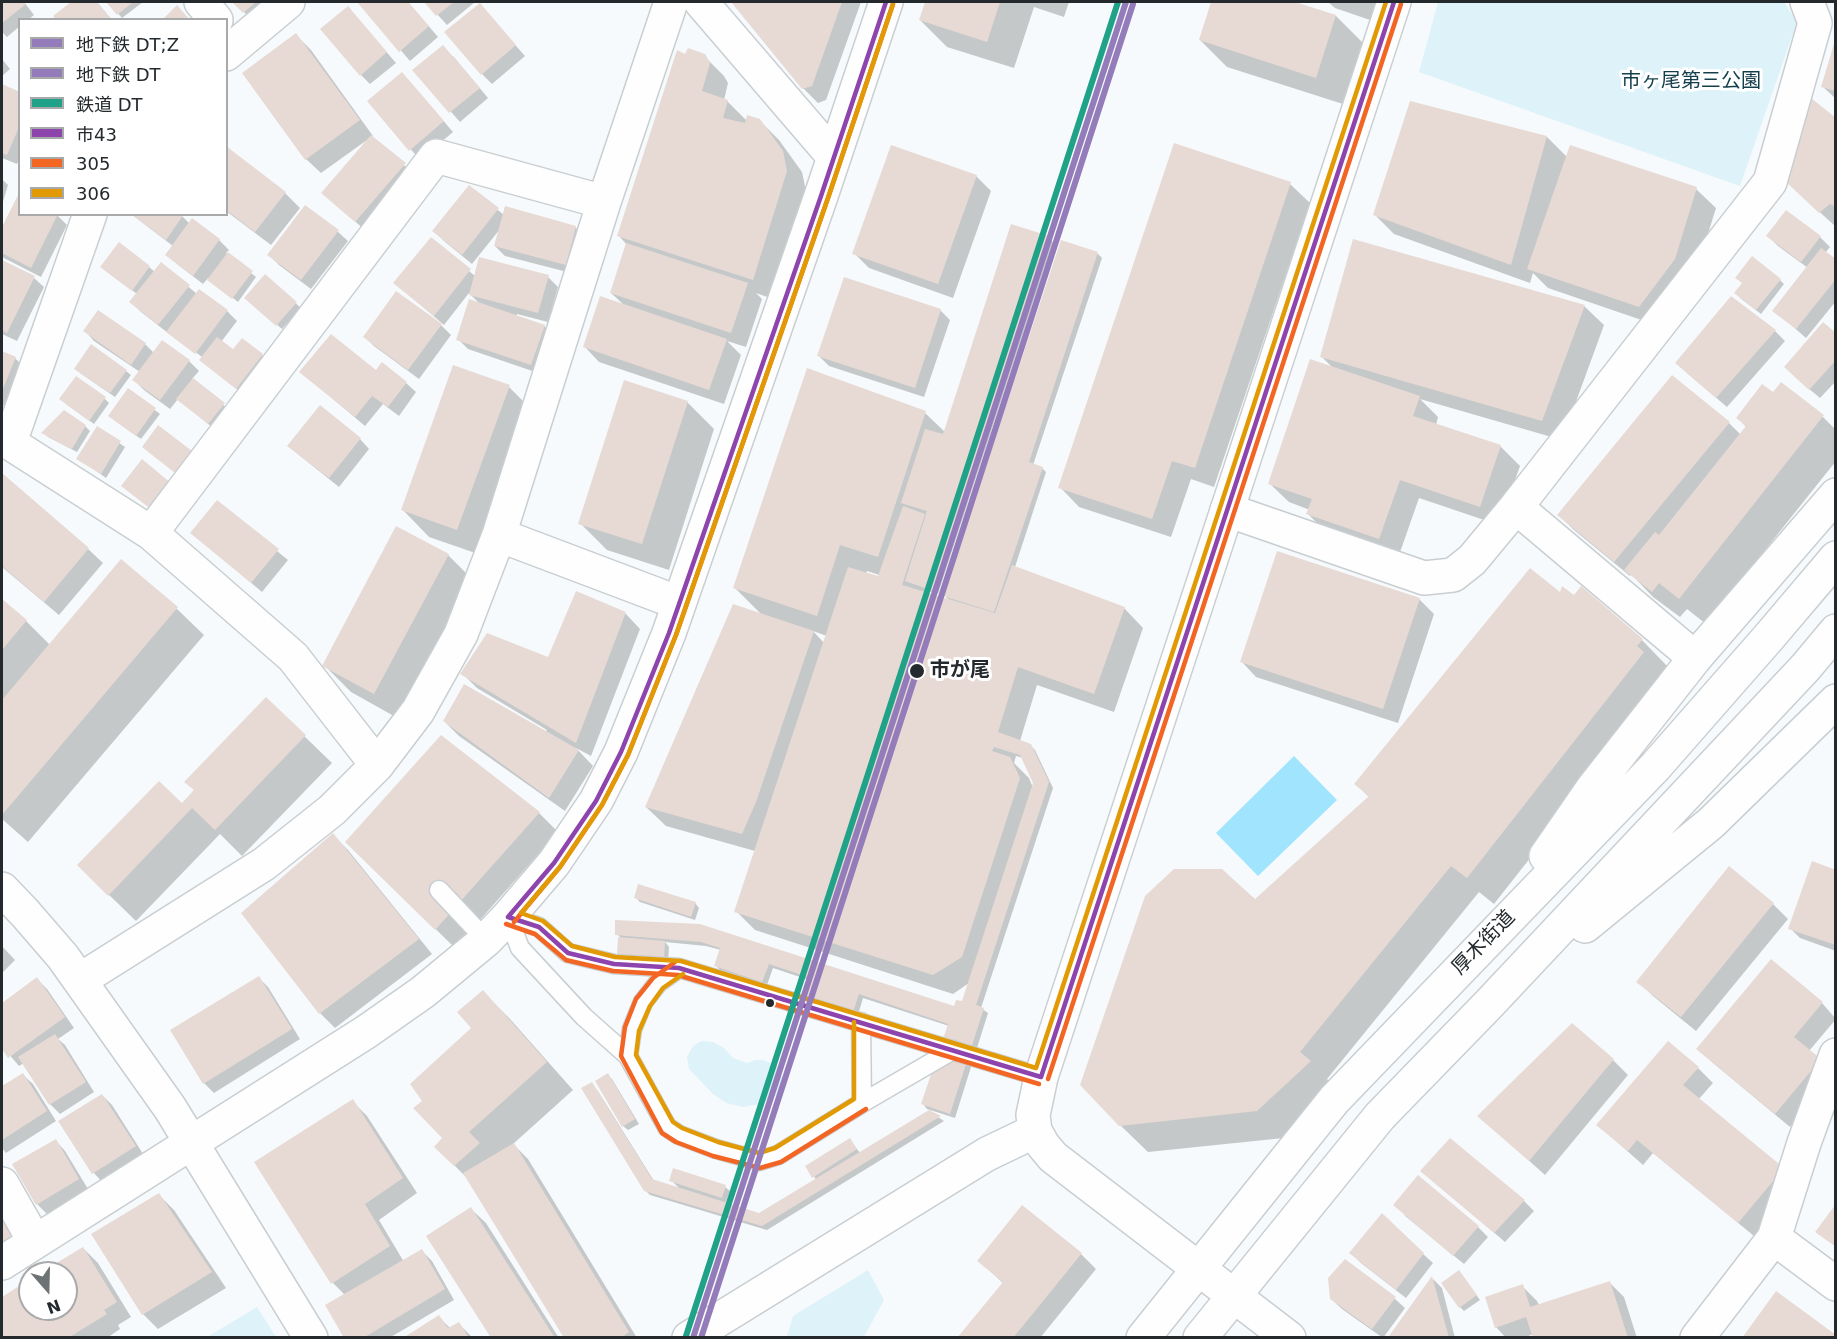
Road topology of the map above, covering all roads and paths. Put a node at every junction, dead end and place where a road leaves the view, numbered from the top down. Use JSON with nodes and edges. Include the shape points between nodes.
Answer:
{"nodes":[{"id":1,"x":201,"y":2,"type":"edge"},
{"id":2,"x":288,"y":2,"type":"edge"},
{"id":3,"x":670,"y":2,"type":"edge"},
{"id":4,"x":700,"y":2,"type":"edge"},
{"id":5,"x":885,"y":2,"type":"edge"},
{"id":6,"x":1394,"y":2,"type":"edge"},
{"id":7,"x":1807,"y":2,"type":"edge"},
{"id":8,"x":214,"y":18,"type":"edge"},
{"id":9,"x":230,"y":43,"type":"edge"},
{"id":10,"x":834,"y":157,"type":"junction"},
{"id":11,"x":604,"y":202,"type":"junction"},
{"id":12,"x":89,"y":216,"type":"edge"},
{"id":13,"x":6,"y":440,"type":"edge"},
{"id":14,"x":1836,"y":495,"type":"edge"},
{"id":15,"x":1516,"y":507,"type":"junction"},
{"id":16,"x":1227,"y":510,"type":"junction"},
{"id":17,"x":151,"y":533,"type":"junction"},
{"id":18,"x":499,"y":535,"type":"junction"},
{"id":19,"x":1836,"y":558,"type":"edge"},
{"id":20,"x":679,"y":603,"type":"junction"},
{"id":21,"x":1836,"y":631,"type":"edge"},
{"id":22,"x":1695,"y":658,"type":"junction"},
{"id":23,"x":1836,"y":701,"type":"edge"},
{"id":24,"x":377,"y":765,"type":"junction"},
{"id":25,"x":2,"y":889,"type":"edge"},
{"id":26,"x":439,"y":890,"type":"dead end"},
{"id":27,"x":497,"y":928,"type":"junction"},
{"id":28,"x":1488,"y":939,"type":"junction"},
{"id":29,"x":679,"y":968,"type":"junction"},
{"id":30,"x":80,"y":980,"type":"junction"},
{"id":31,"x":1488,"y":1005,"type":"junction"},
{"id":32,"x":861,"y":1022,"type":"junction"},
{"id":33,"x":953,"y":1050,"type":"junction"},
{"id":34,"x":1836,"y":1055,"type":"edge"},
{"id":35,"x":628,"y":1056,"type":"junction"},
{"id":36,"x":1041,"y":1077,"type":"junction"},
{"id":37,"x":862,"y":1103,"type":"junction"},
{"id":38,"x":1035,"y":1131,"type":"junction"},
{"id":39,"x":191,"y":1143,"type":"junction"},
{"id":40,"x":2,"y":1184,"type":"edge"},
{"id":41,"x":1774,"y":1238,"type":"junction"},
{"id":42,"x":34,"y":1242,"type":"junction"},
{"id":43,"x":2,"y":1263,"type":"edge"},
{"id":44,"x":1198,"y":1269,"type":"junction"},
{"id":45,"x":1836,"y":1284,"type":"edge"},
{"id":46,"x":1233,"y":1296,"type":"junction"},
{"id":47,"x":310,"y":1338,"type":"edge"},
{"id":48,"x":689,"y":1338,"type":"edge"},
{"id":49,"x":1143,"y":1338,"type":"edge"},
{"id":50,"x":1200,"y":1338,"type":"edge"},
{"id":51,"x":1289,"y":1338,"type":"edge"},
{"id":52,"x":1697,"y":1338,"type":"edge"}],
"edges":[{"from":1,"to":8,"type":"main road"},
{"from":2,"to":9,"type":"main road"},
{"from":3,"to":11,"type":"main road"},
{"from":4,"to":10,"type":"main road"},
{"from":5,"to":10,"type":"main road"},
{"from":6,"to":16,"type":"main road"},
{"from":7,"to":15,"type":"main road","via":[[1815,23],[1770,182]]},
{"from":10,"to":20,"type":"main road"},
{"from":11,"to":17,"type":"main road","via":[[436,156]]},
{"from":11,"to":18,"type":"main road"},
{"from":12,"to":13,"type":"main road"},
{"from":13,"to":17,"type":"main road"},
{"from":14,"to":22,"type":"main road"},
{"from":15,"to":16,"type":"main road","via":[[1472,560],[1453,575],[1424,578]]},
{"from":15,"to":22,"type":"main road"},
{"from":16,"to":36,"type":"main road"},
{"from":17,"to":24,"type":"main road","via":[[293,657]]},
{"from":18,"to":20,"type":"main road"},
{"from":18,"to":24,"type":"main road","via":[[461,634],[417,711]]},
{"from":19,"to":28,"type":"main road","name":"厚木街道","via":[[1655,766]]},
{"from":20,"to":27,"type":"main road","via":[[621,752],[596,801],[554,863]]},
{"from":21,"to":31,"type":"main road"},
{"from":22,"to":28,"type":"main road","via":[[1593,788]]},
{"from":23,"to":31,"type":"main road","via":[[1711,823]]},
{"from":24,"to":30,"type":"main road","via":[[332,810],[264,864]]},
{"from":25,"to":30,"type":"main road"},
{"from":26,"to":27,"type":"lane"},
{"from":27,"to":29,"type":"lane","via":[[539,927],[568,953],[614,964]]},
{"from":27,"to":35,"type":"lane"},
{"from":27,"to":39,"type":"main road","via":[[423,992]]},
{"from":28,"to":44,"type":"main road","name":"厚木街道","via":[[1334,1100]]},
{"from":29,"to":32,"type":"lane"},
{"from":29,"to":35,"type":"lane","via":[[658,983],[643,1002],[632,1029]]},
{"from":30,"to":39,"type":"main road"},
{"from":31,"to":46,"type":"main road","via":[[1380,1116]]},
{"from":32,"to":33,"type":"lane"},
{"from":32,"to":37,"type":"lane"},
{"from":33,"to":36,"type":"lane"},
{"from":33,"to":37,"type":"lane"},
{"from":34,"to":41,"type":"main road"},
{"from":35,"to":37,"type":"lane","via":[[667,1126],[679,1135],[759,1161],[778,1155]]},
{"from":36,"to":38,"type":"main road","via":[[1033,1115]]},
{"from":38,"to":44,"type":"main road","via":[[1053,1157]]},
{"from":38,"to":48,"type":"main road","via":[[987,1154]]},
{"from":39,"to":42,"type":"main road"},
{"from":39,"to":47,"type":"main road"},
{"from":40,"to":42,"type":"main road"},
{"from":41,"to":45,"type":"main road"},
{"from":41,"to":52,"type":"main road"},
{"from":42,"to":43,"type":"main road"},
{"from":44,"to":46,"type":"main road"},
{"from":44,"to":49,"type":"main road","name":"厚木街道"},
{"from":46,"to":50,"type":"main road"},
{"from":46,"to":51,"type":"main road"}]}
